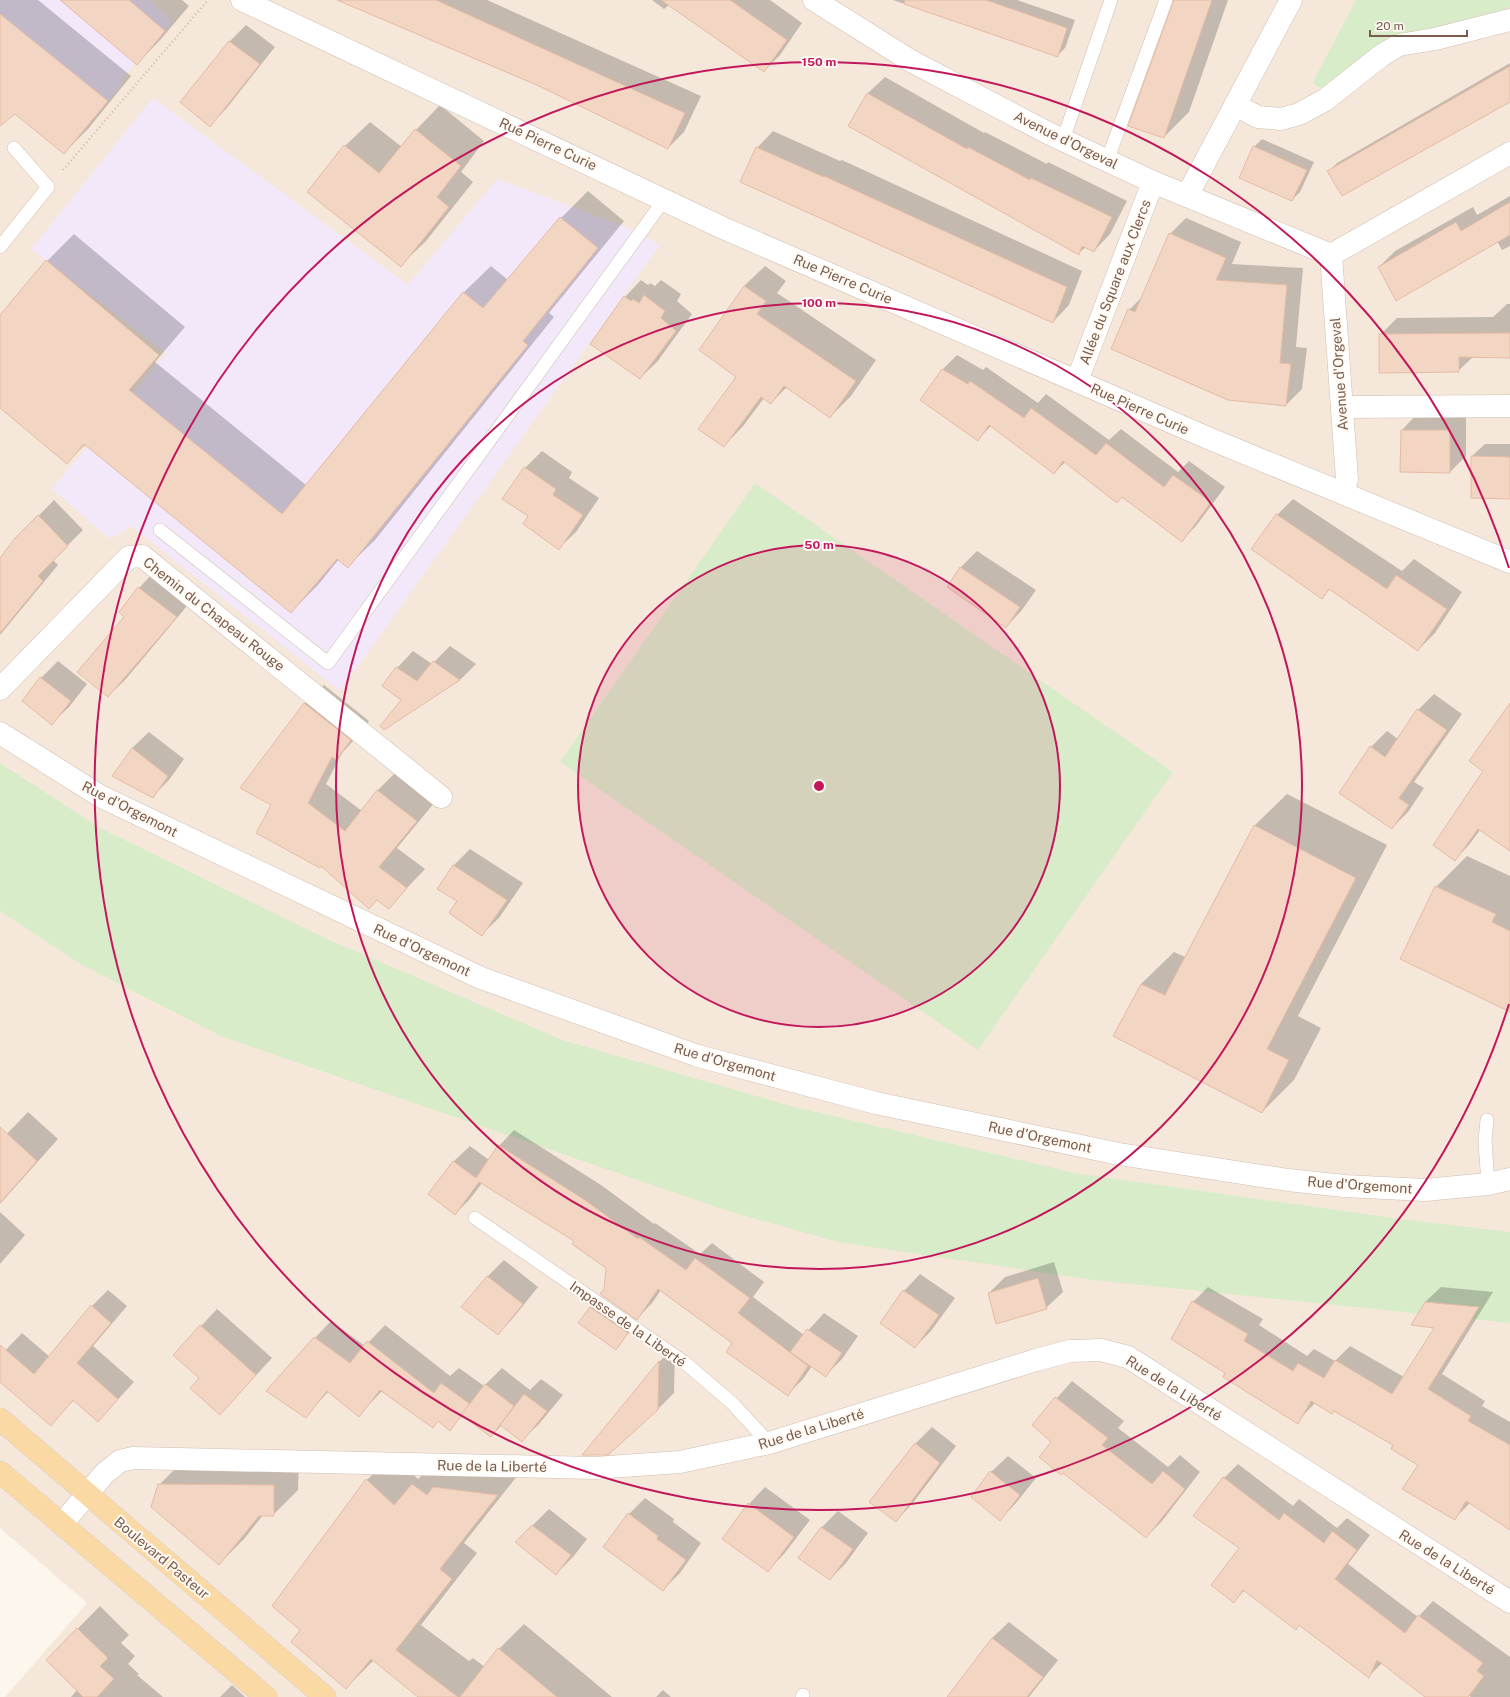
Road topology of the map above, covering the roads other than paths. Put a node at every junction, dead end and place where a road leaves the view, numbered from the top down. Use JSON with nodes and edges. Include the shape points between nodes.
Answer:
{"nodes":[{"id":1,"x":242,"y":0,"type":"edge"},
{"id":2,"x":814,"y":0,"type":"edge"},
{"id":3,"x":1111,"y":0,"type":"edge"},
{"id":4,"x":1166,"y":0,"type":"edge"},
{"id":5,"x":1291,"y":0,"type":"edge"},
{"id":6,"x":1510,"y":20,"type":"edge"},
{"id":7,"x":1235,"y":105,"type":"junction"},
{"id":8,"x":1063,"y":140,"type":"junction"},
{"id":9,"x":14,"y":148,"type":"dead end"},
{"id":10,"x":1510,"y":153,"type":"edge"},
{"id":11,"x":1107,"y":161,"type":"junction"},
{"id":12,"x":1153,"y":182,"type":"junction"},
{"id":13,"x":1187,"y":196,"type":"junction"},
{"id":14,"x":664,"y":200,"type":"junction"},
{"id":15,"x":0,"y":247,"type":"edge"},
{"id":16,"x":1331,"y":255,"type":"junction"},
{"id":17,"x":1077,"y":381,"type":"junction"},
{"id":18,"x":1510,"y":406,"type":"edge"},
{"id":19,"x":1342,"y":407,"type":"junction"},
{"id":20,"x":1343,"y":493,"type":"junction"},
{"id":21,"x":160,"y":530,"type":"dead end"},
{"id":22,"x":1510,"y":562,"type":"edge"},
{"id":23,"x":0,"y":689,"type":"edge"},
{"id":24,"x":0,"y":734,"type":"edge"},
{"id":25,"x":441,"y":797,"type":"dead end"},
{"id":26,"x":1487,"y":1120,"type":"dead end"},
{"id":27,"x":1510,"y":1179,"type":"edge"},
{"id":28,"x":1488,"y":1184,"type":"junction"},
{"id":29,"x":475,"y":1218,"type":"dead end"},
{"id":30,"x":0,"y":1419,"type":"edge"},
{"id":31,"x":769,"y":1443,"type":"junction"},
{"id":32,"x":0,"y":1472,"type":"edge"},
{"id":33,"x":87,"y":1494,"type":"junction"},
{"id":34,"x":62,"y":1524,"type":"junction"},
{"id":35,"x":1510,"y":1602,"type":"edge"},
{"id":36,"x":266,"y":1697,"type":"edge"},
{"id":37,"x":325,"y":1697,"type":"edge"}],
"edges":[{"from":1,"to":14,"type":"street","name":"Rue Pierre Curie"},
{"from":2,"to":8,"type":"street","name":"Avenue d'Orgeval","via":[[911,61]]},
{"from":3,"to":8,"type":"lane"},
{"from":4,"to":11,"type":"lane"},
{"from":5,"to":7,"type":"street"},
{"from":6,"to":7,"type":"street","via":[[1435,39],[1398,45],[1325,100],[1299,114],[1281,119],[1258,117]]},
{"from":7,"to":13,"type":"street"},
{"from":8,"to":11,"type":"street","name":"Avenue d'Orgeval"},
{"from":9,"to":15,"type":"lane","via":[[48,187]]},
{"from":10,"to":16,"type":"street"},
{"from":11,"to":12,"type":"street","name":"Avenue d'Orgeval"},
{"from":12,"to":13,"type":"street","name":"Avenue d'Orgeval"},
{"from":12,"to":17,"type":"street","name":"Allée du Square aux Clercs"},
{"from":13,"to":16,"type":"street","name":"Avenue d'Orgeval"},
{"from":14,"to":17,"type":"street","name":"Rue Pierre Curie"},
{"from":14,"to":21,"type":"lane","via":[[328,663]]},
{"from":16,"to":19,"type":"street","name":"Avenue d'Orgeval"},
{"from":17,"to":20,"type":"street","name":"Rue Pierre Curie"},
{"from":18,"to":19,"type":"street"},
{"from":19,"to":20,"type":"street","name":"Avenue d'Orgeval","via":[[1347,479]]},
{"from":20,"to":22,"type":"street","name":"Rue Pierre Curie"},
{"from":23,"to":25,"type":"street","name":"Chemin du Chapeau Rouge","via":[[128,556],[142,556]]},
{"from":24,"to":28,"type":"street","name":"Rue d'Orgemont","via":[[100,796],[481,978],[698,1056],[876,1103],[1119,1154],[1344,1186],[1425,1190]]},
{"from":26,"to":28,"type":"lane","via":[[1485,1140]]},
{"from":27,"to":28,"type":"street","name":"Rue d'Orgemont"},
{"from":29,"to":31,"type":"lane","name":"Impasse de la Liberté","via":[[684,1362],[732,1403]]},
{"from":30,"to":33,"type":"main road","name":"Boulevard Pasteur"},
{"from":31,"to":33,"type":"street","name":"Rue de la Liberté","via":[[680,1462],[596,1468],[133,1458],[112,1466]]},
{"from":31,"to":35,"type":"street","name":"Rue de la Liberté","via":[[1036,1360],[1070,1351],[1101,1350],[1128,1358]]},
{"from":32,"to":34,"type":"main road"},
{"from":33,"to":34,"type":"street","name":"Rue de la Liberté"},
{"from":33,"to":37,"type":"main road","name":"Boulevard Pasteur"},
{"from":34,"to":36,"type":"main road"}]}
